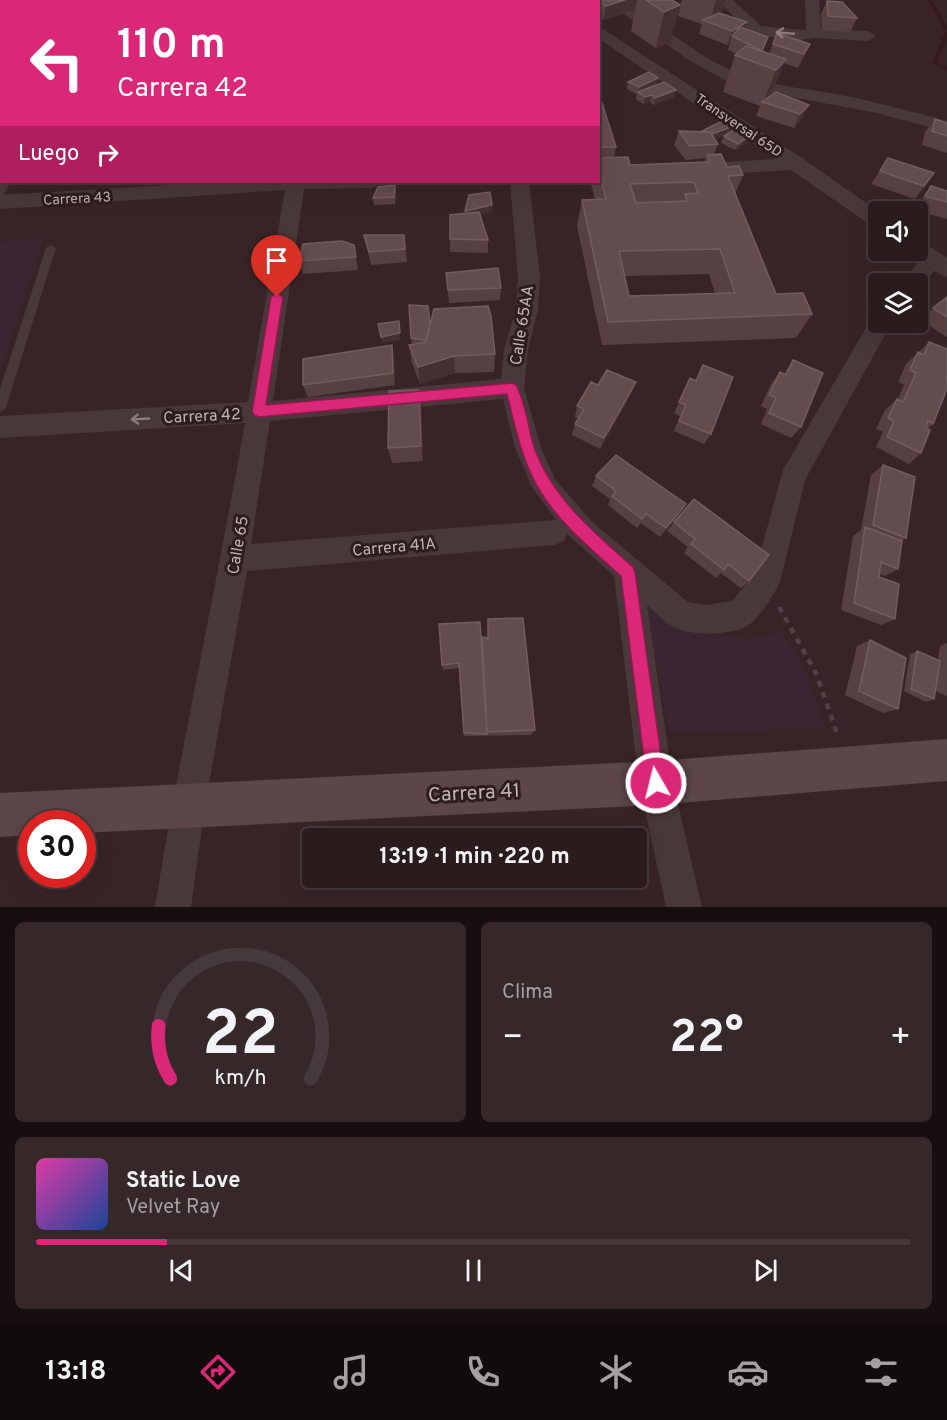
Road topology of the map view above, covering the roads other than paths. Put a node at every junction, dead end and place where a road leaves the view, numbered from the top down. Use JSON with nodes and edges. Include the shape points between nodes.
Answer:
{"nodes":[{"id":1,"x":724,"y":0,"type":"edge"},
{"id":2,"x":812,"y":0,"type":"edge"},
{"id":3,"x":617,"y":18,"type":"edge"},
{"id":4,"x":814,"y":33,"type":"junction"},
{"id":5,"x":868,"y":36,"type":"dead end"},
{"id":6,"x":947,"y":127,"type":"edge"},
{"id":7,"x":798,"y":164,"type":"junction"},
{"id":8,"x":692,"y":169,"type":"edge"},
{"id":9,"x":281,"y":183,"type":"edge"},
{"id":10,"x":296,"y":183,"type":"edge"},
{"id":11,"x":520,"y":183,"type":"edge"},
{"id":12,"x":0,"y":202,"type":"edge"},
{"id":13,"x":868,"y":213,"type":"edge"},
{"id":14,"x":51,"y":248,"type":"dead end"},
{"id":15,"x":936,"y":259,"type":"edge"},
{"id":16,"x":922,"y":273,"type":"edge"},
{"id":17,"x":875,"y":333,"type":"edge"},
{"id":18,"x":512,"y":388,"type":"junction"},
{"id":19,"x":0,"y":407,"type":"edge"},
{"id":20,"x":259,"y":412,"type":"junction"},
{"id":21,"x":0,"y":427,"type":"edge"},
{"id":22,"x":554,"y":532,"type":"dead end"},
{"id":23,"x":235,"y":559,"type":"junction"},
{"id":24,"x":628,"y":572,"type":"junction"},
{"id":25,"x":947,"y":760,"type":"edge"},
{"id":26,"x":656,"y":783,"type":"junction"},
{"id":27,"x":188,"y":806,"type":"junction"},
{"id":28,"x":0,"y":815,"type":"edge"},
{"id":29,"x":173,"y":907,"type":"edge"},
{"id":30,"x":684,"y":907,"type":"edge"}],
"edges":[{"from":4,"to":1,"type":"street","one_way":true,"via":[[756,30]]},
{"from":2,"to":4,"type":"street"},
{"from":3,"to":6,"type":"street","via":[[734,77],[772,90],[868,106]]},
{"from":3,"to":7,"type":"street","name":"Transversal 65D"},
{"from":4,"to":5,"type":"street"},
{"from":7,"to":8,"type":"street"},
{"from":7,"to":13,"type":"street","name":"Transversal 65D"},
{"from":9,"to":12,"type":"street","name":"Carrera 43"},
{"from":10,"to":20,"type":"street","name":"Calle 65"},
{"from":11,"to":18,"type":"street","name":"Calle 65AA","via":[[529,277],[527,310],[516,349]]},
{"from":14,"to":19,"type":"lane"},
{"from":15,"to":16,"type":"street"},
{"from":17,"to":24,"type":"street","name":"Calle 65AA","via":[[792,478],[766,582],[740,614],[706,620],[682,616]]},
{"from":18,"to":20,"type":"street","name":"Carrera 42"},
{"from":18,"to":24,"type":"street","name":"Calle 65AA","via":[[528,448],[545,488],[580,530]]},
{"from":20,"to":21,"type":"street","name":"Carrera 42","one_way":true},
{"from":20,"to":23,"type":"street","name":"Calle 65"},
{"from":22,"to":23,"type":"street","name":"Carrera 41A"},
{"from":23,"to":27,"type":"street","name":"Calle 65"},
{"from":24,"to":26,"type":"street"},
{"from":25,"to":26,"type":"street","name":"Carrera 41"},
{"from":26,"to":27,"type":"street","name":"Carrera 41"},
{"from":26,"to":30,"type":"street"},
{"from":27,"to":28,"type":"street","name":"Carrera 41"},
{"from":27,"to":29,"type":"street","name":"Calle 65"}]}
